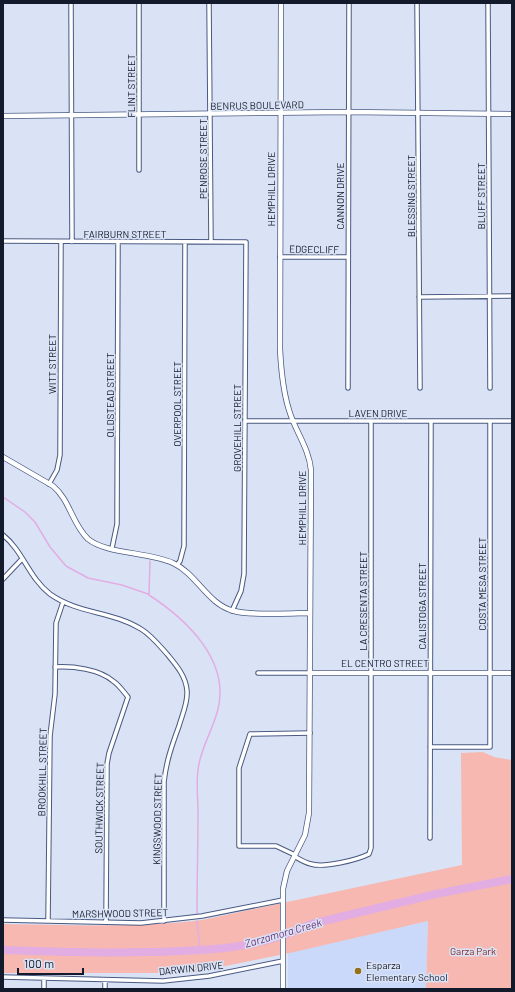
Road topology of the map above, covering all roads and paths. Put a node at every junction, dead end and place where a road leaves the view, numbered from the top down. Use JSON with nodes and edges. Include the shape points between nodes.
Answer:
{"nodes":[{"id":1,"x":71,"y":3,"type":"edge"},
{"id":2,"x":139,"y":3,"type":"edge"},
{"id":3,"x":209,"y":3,"type":"edge"},
{"id":4,"x":281,"y":3,"type":"edge"},
{"id":5,"x":349,"y":3,"type":"edge"},
{"id":6,"x":417,"y":3,"type":"edge"},
{"id":7,"x":488,"y":3,"type":"edge"},
{"id":8,"x":348,"y":112,"type":"junction"},
{"id":9,"x":418,"y":112,"type":"junction"},
{"id":10,"x":279,"y":114,"type":"junction"},
{"id":11,"x":488,"y":114,"type":"junction"},
{"id":12,"x":512,"y":114,"type":"edge"},
{"id":13,"x":71,"y":115,"type":"junction"},
{"id":14,"x":139,"y":115,"type":"junction"},
{"id":15,"x":210,"y":115,"type":"junction"},
{"id":16,"x":3,"y":116,"type":"edge"},
{"id":17,"x":139,"y":170,"type":"dead end"},
{"id":18,"x":3,"y":241,"type":"edge"},
{"id":19,"x":61,"y":242,"type":"junction"},
{"id":20,"x":72,"y":242,"type":"junction"},
{"id":21,"x":118,"y":242,"type":"junction"},
{"id":22,"x":185,"y":242,"type":"junction"},
{"id":23,"x":211,"y":242,"type":"junction"},
{"id":24,"x":246,"y":242,"type":"joint"},
{"id":25,"x":280,"y":257,"type":"junction"},
{"id":26,"x":348,"y":257,"type":"junction"},
{"id":27,"x":490,"y":296,"type":"junction"},
{"id":28,"x":512,"y":296,"type":"edge"},
{"id":29,"x":419,"y":297,"type":"junction"},
{"id":30,"x":348,"y":388,"type":"dead end"},
{"id":31,"x":420,"y":388,"type":"dead end"},
{"id":32,"x":490,"y":388,"type":"dead end"},
{"id":33,"x":245,"y":421,"type":"junction"},
{"id":34,"x":293,"y":421,"type":"junction"},
{"id":35,"x":371,"y":421,"type":"junction"},
{"id":36,"x":431,"y":421,"type":"junction"},
{"id":37,"x":490,"y":421,"type":"junction"},
{"id":38,"x":512,"y":421,"type":"edge"},
{"id":39,"x":3,"y":457,"type":"edge"},
{"id":40,"x":49,"y":484,"type":"junction"},
{"id":41,"x":3,"y":535,"type":"edge"},
{"id":42,"x":112,"y":548,"type":"junction"},
{"id":43,"x":21,"y":560,"type":"junction"},
{"id":44,"x":177,"y":565,"type":"junction"},
{"id":45,"x":3,"y":579,"type":"edge"},
{"id":46,"x":63,"y":602,"type":"junction"},
{"id":47,"x":232,"y":611,"type":"junction"},
{"id":48,"x":310,"y":613,"type":"junction"},
{"id":49,"x":56,"y":667,"type":"junction"},
{"id":50,"x":371,"y":672,"type":"junction"},
{"id":51,"x":430,"y":672,"type":"junction"},
{"id":52,"x":512,"y":672,"type":"edge"},
{"id":53,"x":258,"y":673,"type":"dead end"},
{"id":54,"x":310,"y":673,"type":"junction"},
{"id":55,"x":490,"y":673,"type":"junction"},
{"id":56,"x":310,"y":733,"type":"junction"},
{"id":57,"x":430,"y":747,"type":"junction"},
{"id":58,"x":430,"y":838,"type":"dead end"},
{"id":59,"x":294,"y":855,"type":"junction"},
{"id":60,"x":283,"y":900,"type":"junction"},
{"id":61,"x":3,"y":920,"type":"edge"},
{"id":62,"x":48,"y":921,"type":"junction"},
{"id":63,"x":164,"y":921,"type":"junction"},
{"id":64,"x":106,"y":922,"type":"junction"},
{"id":65,"x":283,"y":961,"type":"junction"},
{"id":66,"x":3,"y":977,"type":"edge"},
{"id":67,"x":44,"y":979,"type":"junction"},
{"id":68,"x":105,"y":980,"type":"junction"},
{"id":69,"x":44,"y":989,"type":"edge"},
{"id":70,"x":105,"y":989,"type":"edge"},
{"id":71,"x":283,"y":989,"type":"edge"}],
"edges":[{"from":1,"to":13,"type":"street"},
{"from":2,"to":14,"type":"street","name":"FLINT STREET"},
{"from":3,"to":15,"type":"street","name":"PENROSE STREET"},
{"from":4,"to":10,"type":"street","name":"HEMPHILL DRIVE"},
{"from":5,"to":8,"type":"street","name":"CANNON DRIVE"},
{"from":6,"to":9,"type":"street","name":"BLESSING STREET"},
{"from":7,"to":11,"type":"street","name":"BLUFF STREET"},
{"from":8,"to":9,"type":"street","name":"BENRUS BOULEVARD"},
{"from":8,"to":10,"type":"street","name":"BENRUS BOULEVARD"},
{"from":8,"to":26,"type":"street","name":"CANNON DRIVE"},
{"from":9,"to":11,"type":"street","name":"BENRUS BOULEVARD"},
{"from":9,"to":29,"type":"street","name":"BLESSING STREET"},
{"from":10,"to":15,"type":"street","name":"BENRUS BOULEVARD"},
{"from":10,"to":25,"type":"street","name":"HEMPHILL DRIVE"},
{"from":11,"to":12,"type":"street","name":"BENRUS BOULEVARD"},
{"from":11,"to":27,"type":"street","name":"BLUFF STREET"},
{"from":13,"to":14,"type":"street","name":"BENRUS BOULEVARD"},
{"from":13,"to":16,"type":"street","name":"BENRUS BOULEVARD"},
{"from":13,"to":20,"type":"street"},
{"from":14,"to":15,"type":"street","name":"BENRUS BOULEVARD"},
{"from":14,"to":17,"type":"street","name":"FLINT STREET"},
{"from":15,"to":23,"type":"street","name":"PENROSE STREET"},
{"from":18,"to":19,"type":"street","name":"FAIRBURN STREET"},
{"from":19,"to":20,"type":"street","name":"FAIRBURN STREET"},
{"from":19,"to":40,"type":"street","name":"WITT STREET","via":[[60,455],[57,470]]},
{"from":20,"to":21,"type":"street","name":"FAIRBURN STREET"},
{"from":21,"to":22,"type":"street","name":"FAIRBURN STREET"},
{"from":21,"to":42,"type":"street","name":"OLDSTEAD STREET","via":[[117,524]]},
{"from":22,"to":23,"type":"street","name":"FAIRBURN STREET"},
{"from":22,"to":44,"type":"street","name":"OVERPOOL STREET","via":[[184,546]]},
{"from":23,"to":24,"type":"street","name":"FAIRBURN STREET"},
{"from":24,"to":33,"type":"street","name":"GROVEHILL STREET"},
{"from":25,"to":26,"type":"street","name":"EDGECLIFF"},
{"from":25,"to":34,"type":"street","name":"HEMPHILL DRIVE","via":[[280,349],[286,399]]},
{"from":26,"to":30,"type":"street","name":"CANNON DRIVE"},
{"from":27,"to":28,"type":"street"},
{"from":27,"to":29,"type":"street"},
{"from":27,"to":32,"type":"street","name":"BLUFF STREET"},
{"from":29,"to":31,"type":"street","name":"BLESSING STREET"},
{"from":33,"to":34,"type":"street","name":"LAVEN DRIVE"},
{"from":33,"to":47,"type":"street","name":"GROVEHILL STREET","via":[[244,574],[241,591]]},
{"from":34,"to":35,"type":"street","name":"LAVEN DRIVE"},
{"from":34,"to":48,"type":"street","name":"HEMPHILL DRIVE","via":[[307,450],[311,470]]},
{"from":35,"to":36,"type":"street","name":"LAVEN DRIVE"},
{"from":35,"to":50,"type":"street","name":"LA CRESENTA STREET"},
{"from":36,"to":37,"type":"street","name":"LAVEN DRIVE"},
{"from":36,"to":51,"type":"street","name":"CALISTOGA STREET"},
{"from":37,"to":38,"type":"street","name":"LAVEN DRIVE"},
{"from":37,"to":55,"type":"street","name":"COSTA MESA STREET"},
{"from":39,"to":40,"type":"street"},
{"from":40,"to":42,"type":"street","via":[[64,497],[79,528],[88,538],[97,544]]},
{"from":41,"to":43,"type":"street","via":[[15,548]]},
{"from":42,"to":44,"type":"street","via":[[155,557]]},
{"from":43,"to":45,"type":"street"},
{"from":43,"to":46,"type":"street","via":[[42,587]]},
{"from":44,"to":47,"type":"street","via":[[190,574],[216,601]]},
{"from":46,"to":49,"type":"street","name":"BROOKHILL STREET","via":[[56,623]]},
{"from":46,"to":63,"type":"street","name":"KINGSWOOD STREET","via":[[116,618],[142,629],[170,657],[182,674],[186,699],[168,759],[164,782]]},
{"from":47,"to":48,"type":"street"},
{"from":48,"to":54,"type":"street","name":"HEMPHILL DRIVE"},
{"from":49,"to":62,"type":"street","name":"BROOKHILL STREET","via":[[50,736]]},
{"from":49,"to":64,"type":"street","name":"SOUTHWICK STREET","via":[[103,674],[114,681],[128,697],[107,764]]},
{"from":50,"to":51,"type":"street","name":"EL CENTRO STREET"},
{"from":50,"to":54,"type":"street","name":"EL CENTRO STREET"},
{"from":50,"to":59,"type":"street","name":"LA CRESENTA STREET","via":[[369,854],[320,865],[309,864]]},
{"from":51,"to":55,"type":"street","name":"EL CENTRO STREET"},
{"from":51,"to":57,"type":"street","name":"CALISTOGA STREET"},
{"from":52,"to":55,"type":"street","name":"EL CENTRO STREET"},
{"from":53,"to":54,"type":"street","name":"EL CENTRO STREET"},
{"from":54,"to":56,"type":"street","name":"HEMPHILL DRIVE"},
{"from":55,"to":57,"type":"street","name":"COSTA MESA STREET","via":[[490,747]]},
{"from":56,"to":59,"type":"street","name":"HEMPHILL DRIVE","via":[[308,820],[305,835]]},
{"from":56,"to":59,"type":"street","via":[[250,734],[239,768],[239,846],[271,846]]},
{"from":57,"to":58,"type":"street","name":"CALISTOGA STREET"},
{"from":59,"to":60,"type":"street","name":"HEMPHILL DRIVE","via":[[284,880]]},
{"from":60,"to":63,"type":"street","name":"MARSHWOOD STREET"},
{"from":60,"to":65,"type":"street","name":"HEMPHILL DRIVE"},
{"from":61,"to":62,"type":"street","name":"MARSHWOOD STREET"},
{"from":62,"to":64,"type":"street","name":"MARSHWOOD STREET"},
{"from":63,"to":64,"type":"street","name":"MARSHWOOD STREET"},
{"from":65,"to":68,"type":"street","name":"DARWIN DRIVE","via":[[187,979]]},
{"from":65,"to":71,"type":"street","name":"HEMPHILL DRIVE"},
{"from":66,"to":67,"type":"street","name":"DARWIN DRIVE"},
{"from":67,"to":68,"type":"street","name":"DARWIN DRIVE"},
{"from":67,"to":69,"type":"street"},
{"from":68,"to":70,"type":"street"}]}
